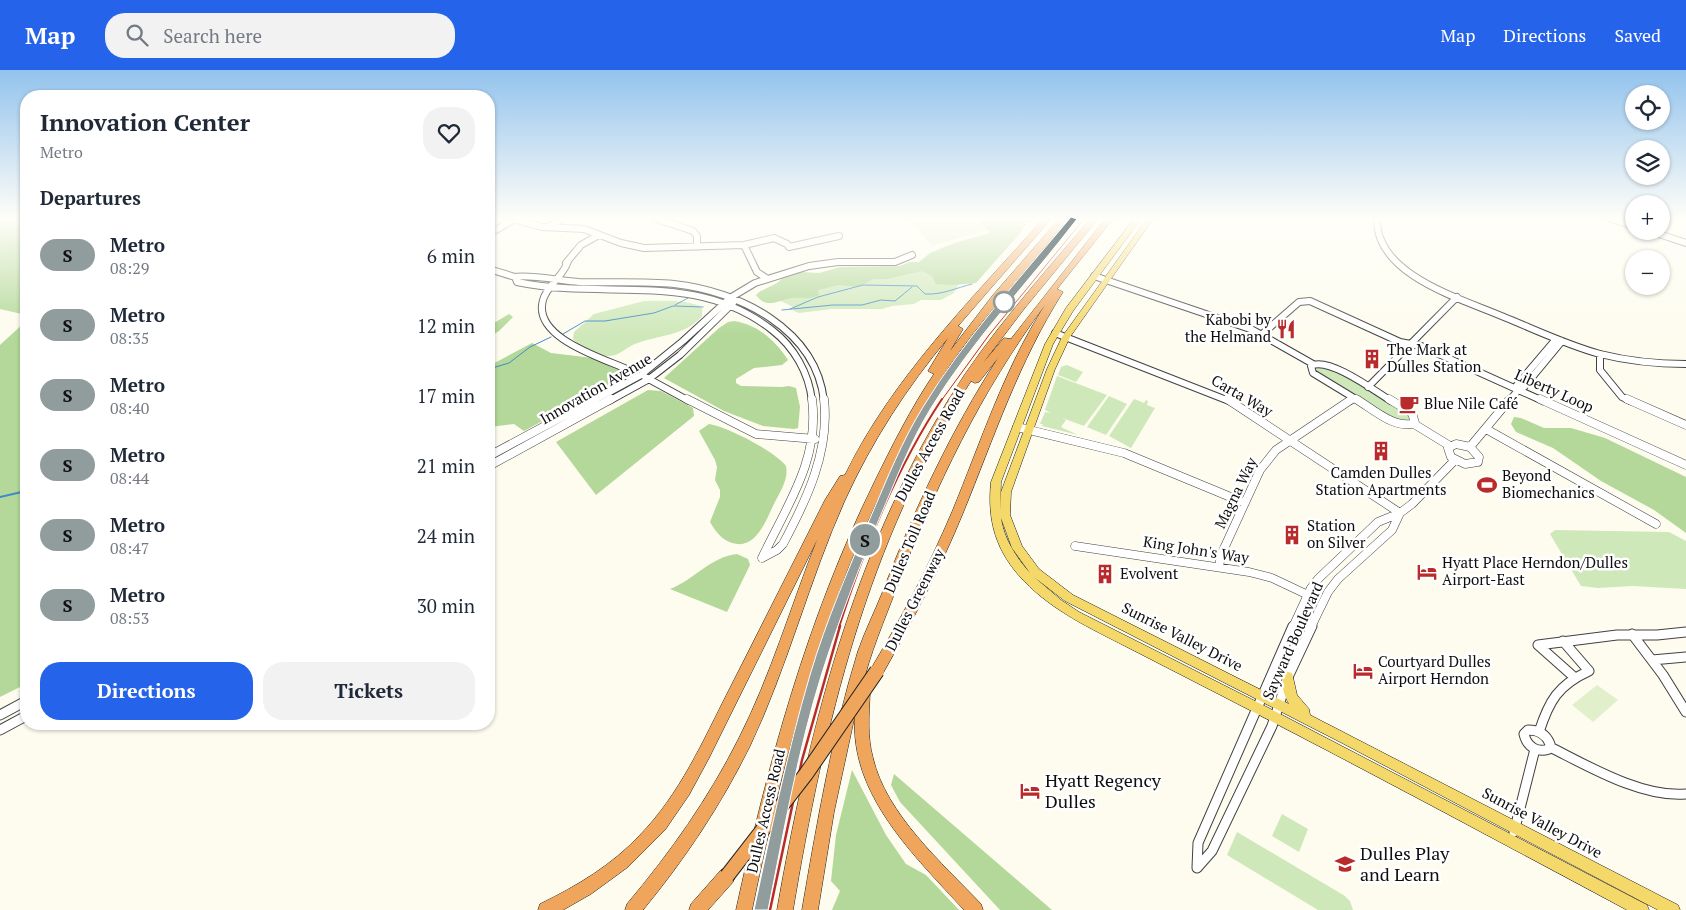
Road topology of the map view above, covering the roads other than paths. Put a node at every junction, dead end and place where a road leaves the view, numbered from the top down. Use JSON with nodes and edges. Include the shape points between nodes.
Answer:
{"nodes":[{"id":1,"x":570,"y":258,"type":"edge"},
{"id":2,"x":751,"y":258,"type":"edge"},
{"id":3,"x":904,"y":258,"type":"edge"},
{"id":4,"x":1013,"y":258,"type":"edge"},
{"id":5,"x":1015,"y":258,"type":"edge"},
{"id":6,"x":1030,"y":258,"type":"edge"},
{"id":7,"x":1062,"y":258,"type":"edge"},
{"id":8,"x":1079,"y":258,"type":"joint"},
{"id":9,"x":1107,"y":258,"type":"edge"},
{"id":10,"x":1122,"y":258,"type":"edge"},
{"id":11,"x":1394,"y":258,"type":"edge"},
{"id":12,"x":495,"y":271,"type":"edge"},
{"id":13,"x":1094,"y":276,"type":"junction"},
{"id":14,"x":515,"y":277,"type":"junction"},
{"id":15,"x":766,"y":278,"type":"junction"},
{"id":16,"x":1106,"y":280,"type":"junction"},
{"id":17,"x":554,"y":281,"type":"junction"},
{"id":18,"x":549,"y":287,"type":"junction"},
{"id":19,"x":1052,"y":289,"type":"junction"},
{"id":20,"x":1457,"y":298,"type":"junction"},
{"id":21,"x":730,"y":301,"type":"junction"},
{"id":22,"x":1055,"y":332,"type":"junction"},
{"id":23,"x":1260,"y":335,"type":"junction"},
{"id":24,"x":1066,"y":337,"type":"junction"},
{"id":25,"x":1559,"y":340,"type":"junction"},
{"id":26,"x":1410,"y":345,"type":"junction"},
{"id":27,"x":1600,"y":354,"type":"junction"},
{"id":28,"x":1313,"y":364,"type":"junction"},
{"id":29,"x":1686,"y":364,"type":"edge"},
{"id":30,"x":629,"y":370,"type":"dead end"},
{"id":31,"x":641,"y":375,"type":"junction"},
{"id":32,"x":649,"y":379,"type":"junction"},
{"id":33,"x":1368,"y":387,"type":"junction"},
{"id":34,"x":1519,"y":389,"type":"junction"},
{"id":35,"x":1354,"y":398,"type":"junction"},
{"id":36,"x":1414,"y":424,"type":"junction"},
{"id":37,"x":1686,"y":425,"type":"edge"},
{"id":38,"x":1017,"y":427,"type":"junction"},
{"id":39,"x":1486,"y":429,"type":"junction"},
{"id":40,"x":1028,"y":430,"type":"junction"},
{"id":41,"x":812,"y":439,"type":"junction"},
{"id":42,"x":824,"y":440,"type":"junction"},
{"id":43,"x":1291,"y":441,"type":"junction"},
{"id":44,"x":926,"y":446,"type":"junction"},
{"id":45,"x":1450,"y":446,"type":"junction"},
{"id":46,"x":1470,"y":447,"type":"junction"},
{"id":47,"x":495,"y":453,"type":"edge"},
{"id":48,"x":861,"y":456,"type":"junction"},
{"id":49,"x":1455,"y":460,"type":"junction"},
{"id":50,"x":495,"y":463,"type":"edge"},
{"id":51,"x":1686,"y":465,"type":"edge"},
{"id":52,"x":880,"y":480,"type":"junction"},
{"id":53,"x":1245,"y":503,"type":"junction"},
{"id":54,"x":1400,"y":513,"type":"junction"},
{"id":55,"x":1656,"y":524,"type":"dead end"},
{"id":56,"x":1075,"y":546,"type":"dead end"},
{"id":57,"x":1219,"y":567,"type":"junction"},
{"id":58,"x":1308,"y":595,"type":"junction"},
{"id":59,"x":881,"y":614,"type":"junction"},
{"id":60,"x":1686,"y":632,"type":"edge"},
{"id":61,"x":1632,"y":634,"type":"junction"},
{"id":62,"x":1563,"y":641,"type":"junction"},
{"id":63,"x":1686,"y":658,"type":"edge"},
{"id":64,"x":1652,"y":660,"type":"junction"},
{"id":65,"x":1288,"y":677,"type":"junction"},
{"id":66,"x":1574,"y":677,"type":"junction"},
{"id":67,"x":1261,"y":695,"type":"junction"},
{"id":68,"x":20,"y":704,"type":"edge"},
{"id":69,"x":1278,"y":704,"type":"junction"},
{"id":70,"x":1257,"y":708,"type":"junction"},
{"id":71,"x":1686,"y":712,"type":"edge"},
{"id":72,"x":0,"y":715,"type":"edge"},
{"id":73,"x":1274,"y":717,"type":"junction"},
{"id":74,"x":20,"y":719,"type":"edge"},
{"id":75,"x":0,"y":730,"type":"edge"},
{"id":76,"x":1540,"y":732,"type":"junction"},
{"id":77,"x":1348,"y":740,"type":"junction"},
{"id":78,"x":1550,"y":747,"type":"junction"},
{"id":79,"x":1535,"y":749,"type":"junction"},
{"id":80,"x":1686,"y":794,"type":"edge"},
{"id":81,"x":1515,"y":826,"type":"junction"},
{"id":82,"x":1513,"y":843,"type":"junction"},
{"id":83,"x":546,"y":910,"type":"edge"},
{"id":84,"x":633,"y":910,"type":"edge"},
{"id":85,"x":697,"y":910,"type":"edge"},
{"id":86,"x":744,"y":910,"type":"edge"},
{"id":87,"x":785,"y":910,"type":"edge"},
{"id":88,"x":810,"y":910,"type":"edge"},
{"id":89,"x":975,"y":910,"type":"edge"},
{"id":90,"x":1642,"y":910,"type":"edge"},
{"id":91,"x":1673,"y":910,"type":"edge"}],
"edges":[{"from":1,"to":17,"type":"street"},
{"from":2,"to":15,"type":"street","via":[[757,272]]},
{"from":3,"to":15,"type":"street","via":[[895,262],[821,264]]},
{"from":4,"to":48,"type":"highway","via":[[915,373]]},
{"from":5,"to":52,"type":"highway","via":[[946,349],[889,451]]},
{"from":6,"to":52,"type":"highway","name":"Dulles Access Road","via":[[952,354]]},
{"from":7,"to":44,"type":"highway","name":"Dulles Access Road","via":[[988,350]]},
{"from":8,"to":19,"type":"highway","name":"Dulles Toll Road"},
{"from":8,"to":85,"type":"highway","name":"Dulles Greenway","bridge":true,"via":[[1032,334],[945,540],[912,609],[876,671],[818,758]]},
{"from":9,"to":13,"type":"main road","name":"Sunrise Valley Drive"},
{"from":10,"to":16,"type":"main road","name":"Sunrise Valley Drive"},
{"from":11,"to":20,"type":"street","via":[[1426,283]]},
{"from":12,"to":14,"type":"street"},
{"from":13,"to":16,"type":"street"},
{"from":13,"to":22,"type":"main road","name":"Sunrise Valley Drive"},
{"from":14,"to":17,"type":"street"},
{"from":14,"to":18,"type":"street","via":[[517,282]]},
{"from":15,"to":21,"type":"street"},
{"from":16,"to":23,"type":"street"},
{"from":16,"to":24,"type":"main road","name":"Sunrise Valley Drive"},
{"from":17,"to":18,"type":"street"},
{"from":17,"to":21,"type":"street","via":[[675,284],[708,290]]},
{"from":18,"to":21,"type":"street","via":[[666,290]]},
{"from":18,"to":30,"type":"street","via":[[540,308],[546,325],[569,343]]},
{"from":19,"to":44,"type":"highway","via":[[1036,303]]},
{"from":19,"to":59,"type":"highway","name":"Dulles Toll Road","via":[[1004,356],[957,439],[928,498]]},
{"from":20,"to":25,"type":"street"},
{"from":20,"to":26,"type":"street"},
{"from":21,"to":31,"type":"street","name":"Innovation Avenue"},
{"from":21,"to":32,"type":"street","name":"Innovation Avenue","via":[[680,355]]},
{"from":21,"to":41,"type":"street","via":[[770,327],[800,359],[813,397]]},
{"from":21,"to":42,"type":"street","via":[[767,315],[795,337],[808,353],[824,389]]},
{"from":22,"to":24,"type":"street","name":"Carta Way"},
{"from":22,"to":38,"type":"main road","name":"Sunrise Valley Drive"},
{"from":23,"to":26,"type":"street","name":"Liberty Loop","via":[[1299,302],[1310,301]]},
{"from":23,"to":28,"type":"street"},
{"from":24,"to":40,"type":"main road","name":"Sunrise Valley Drive"},
{"from":24,"to":43,"type":"street","name":"Carta Way","via":[[1223,397]]},
{"from":25,"to":27,"type":"street"},
{"from":25,"to":34,"type":"street","via":[[1524,387]]},
{"from":26,"to":33,"type":"street"},
{"from":26,"to":34,"type":"street","name":"Liberty Loop","via":[[1421,346]]},
{"from":27,"to":29,"type":"street","via":[[1644,362]]},
{"from":27,"to":37,"type":"street","name":"Liberty Loop","via":[[1600,370],[1622,397]]},
{"from":28,"to":33,"type":"street","via":[[1328,364]]},
{"from":28,"to":35,"type":"street","via":[[1313,373]]},
{"from":31,"to":32,"type":"street"},
{"from":31,"to":47,"type":"street","name":"Innovation Avenue"},
{"from":32,"to":41,"type":"street","via":[[756,434]]},
{"from":32,"to":50,"type":"street","name":"Innovation Avenue"},
{"from":33,"to":36,"type":"street","via":[[1412,413]]},
{"from":34,"to":39,"type":"street"},
{"from":34,"to":51,"type":"street","name":"Liberty Loop"},
{"from":35,"to":36,"type":"street","via":[[1397,424]]},
{"from":35,"to":43,"type":"street","name":"Magna Way"},
{"from":36,"to":45,"type":"street"},
{"from":38,"to":40,"type":"street"},
{"from":38,"to":70,"type":"main road","name":"Sunrise Valley Drive","via":[[996,482],[993,505],[1000,537],[1020,570],[1036,587],[1075,615]]},
{"from":39,"to":46,"type":"street"},
{"from":39,"to":55,"type":"street"},
{"from":40,"to":53,"type":"street","via":[[1124,453]]},
{"from":40,"to":67,"type":"main road","name":"Sunrise Valley Drive","via":[[1004,503],[1013,540],[1036,572],[1069,598]]},
{"from":41,"to":42,"type":"street"},
{"from":41,"to":42,"type":"street","via":[[806,465],[762,558],[780,549],[814,477]]},
{"from":43,"to":53,"type":"street","name":"Magna Way","via":[[1267,459]]},
{"from":43,"to":54,"type":"street","name":"Carta Way"},
{"from":44,"to":87,"type":"highway","name":"Dulles Access Road","via":[[887,528],[856,609],[804,806]]},
{"from":45,"to":46,"type":"street"},
{"from":45,"to":49,"type":"street","via":[[1449,454]]},
{"from":46,"to":49,"type":"street","via":[[1479,457],[1478,462],[1470,464]]},
{"from":48,"to":83,"type":"highway","via":[[831,500],[703,757],[675,805],[645,842],[618,866],[588,888]]},
{"from":48,"to":84,"type":"highway","via":[[838,505],[769,685],[739,753],[692,833]]},
{"from":49,"to":54,"type":"street","name":"Sayward Boulevard"},
{"from":52,"to":86,"type":"highway","name":"Dulles Access Road","via":[[839,571],[800,682],[764,815]]},
{"from":53,"to":57,"type":"street","name":"Magna Way","via":[[1221,555]]},
{"from":54,"to":58,"type":"street","name":"Sayward Boulevard","via":[[1378,522],[1323,572]]},
{"from":54,"to":65,"type":"street","name":"Sayward Boulevard","via":[[1392,530],[1332,585]]},
{"from":56,"to":57,"type":"street","name":"King John's Way"},
{"from":57,"to":58,"type":"street","name":"King John's Way","via":[[1272,578]]},
{"from":58,"to":67,"type":"street","name":"Sayward Boulevard"},
{"from":59,"to":88,"type":"highway","name":"Dulles Toll Road","via":[[866,648],[843,733]]},
{"from":59,"to":89,"type":"highway","via":[[860,711],[862,742],[868,765],[898,826]]},
{"from":60,"to":61,"type":"street"},
{"from":61,"to":62,"type":"street"},
{"from":61,"to":64,"type":"street"},
{"from":62,"to":66,"type":"street","via":[[1590,671]]},
{"from":62,"to":66,"type":"street","via":[[1538,645]]},
{"from":63,"to":64,"type":"street"},
{"from":64,"to":71,"type":"street"},
{"from":65,"to":69,"type":"street","name":"Sayward Boulevard"},
{"from":65,"to":77,"type":"main road","via":[[1290,697],[1298,707]]},
{"from":66,"to":76,"type":"street","via":[[1564,684],[1550,703]]},
{"from":67,"to":69,"type":"main road","name":"Sunrise Valley Drive"},
{"from":67,"to":70,"type":"street","name":"Sayward Boulevard"},
{"from":68,"to":72,"type":"street"},
{"from":69,"to":73,"type":"street","name":"Sayward Boulevard"},
{"from":69,"to":77,"type":"main road","name":"Sunrise Valley Drive"},
{"from":70,"to":73,"type":"main road","name":"Sunrise Valley Drive"},
{"from":70,"to":73,"type":"street","name":"Sayward Boulevard","via":[[1198,843],[1197,868],[1212,851]]},
{"from":73,"to":82,"type":"main road","name":"Sunrise Valley Drive"},
{"from":74,"to":75,"type":"street"},
{"from":76,"to":78,"type":"street","via":[[1549,740]]},
{"from":76,"to":79,"type":"street","via":[[1528,730],[1524,734]]},
{"from":77,"to":81,"type":"main road","name":"Sunrise Valley Drive"},
{"from":78,"to":79,"type":"street","via":[[1543,751]]},
{"from":78,"to":80,"type":"street","via":[[1639,786],[1664,793]]},
{"from":79,"to":81,"type":"street"},
{"from":81,"to":82,"type":"street"},
{"from":81,"to":91,"type":"main road","name":"Sunrise Valley Drive"},
{"from":82,"to":90,"type":"main road","name":"Sunrise Valley Drive"}]}
